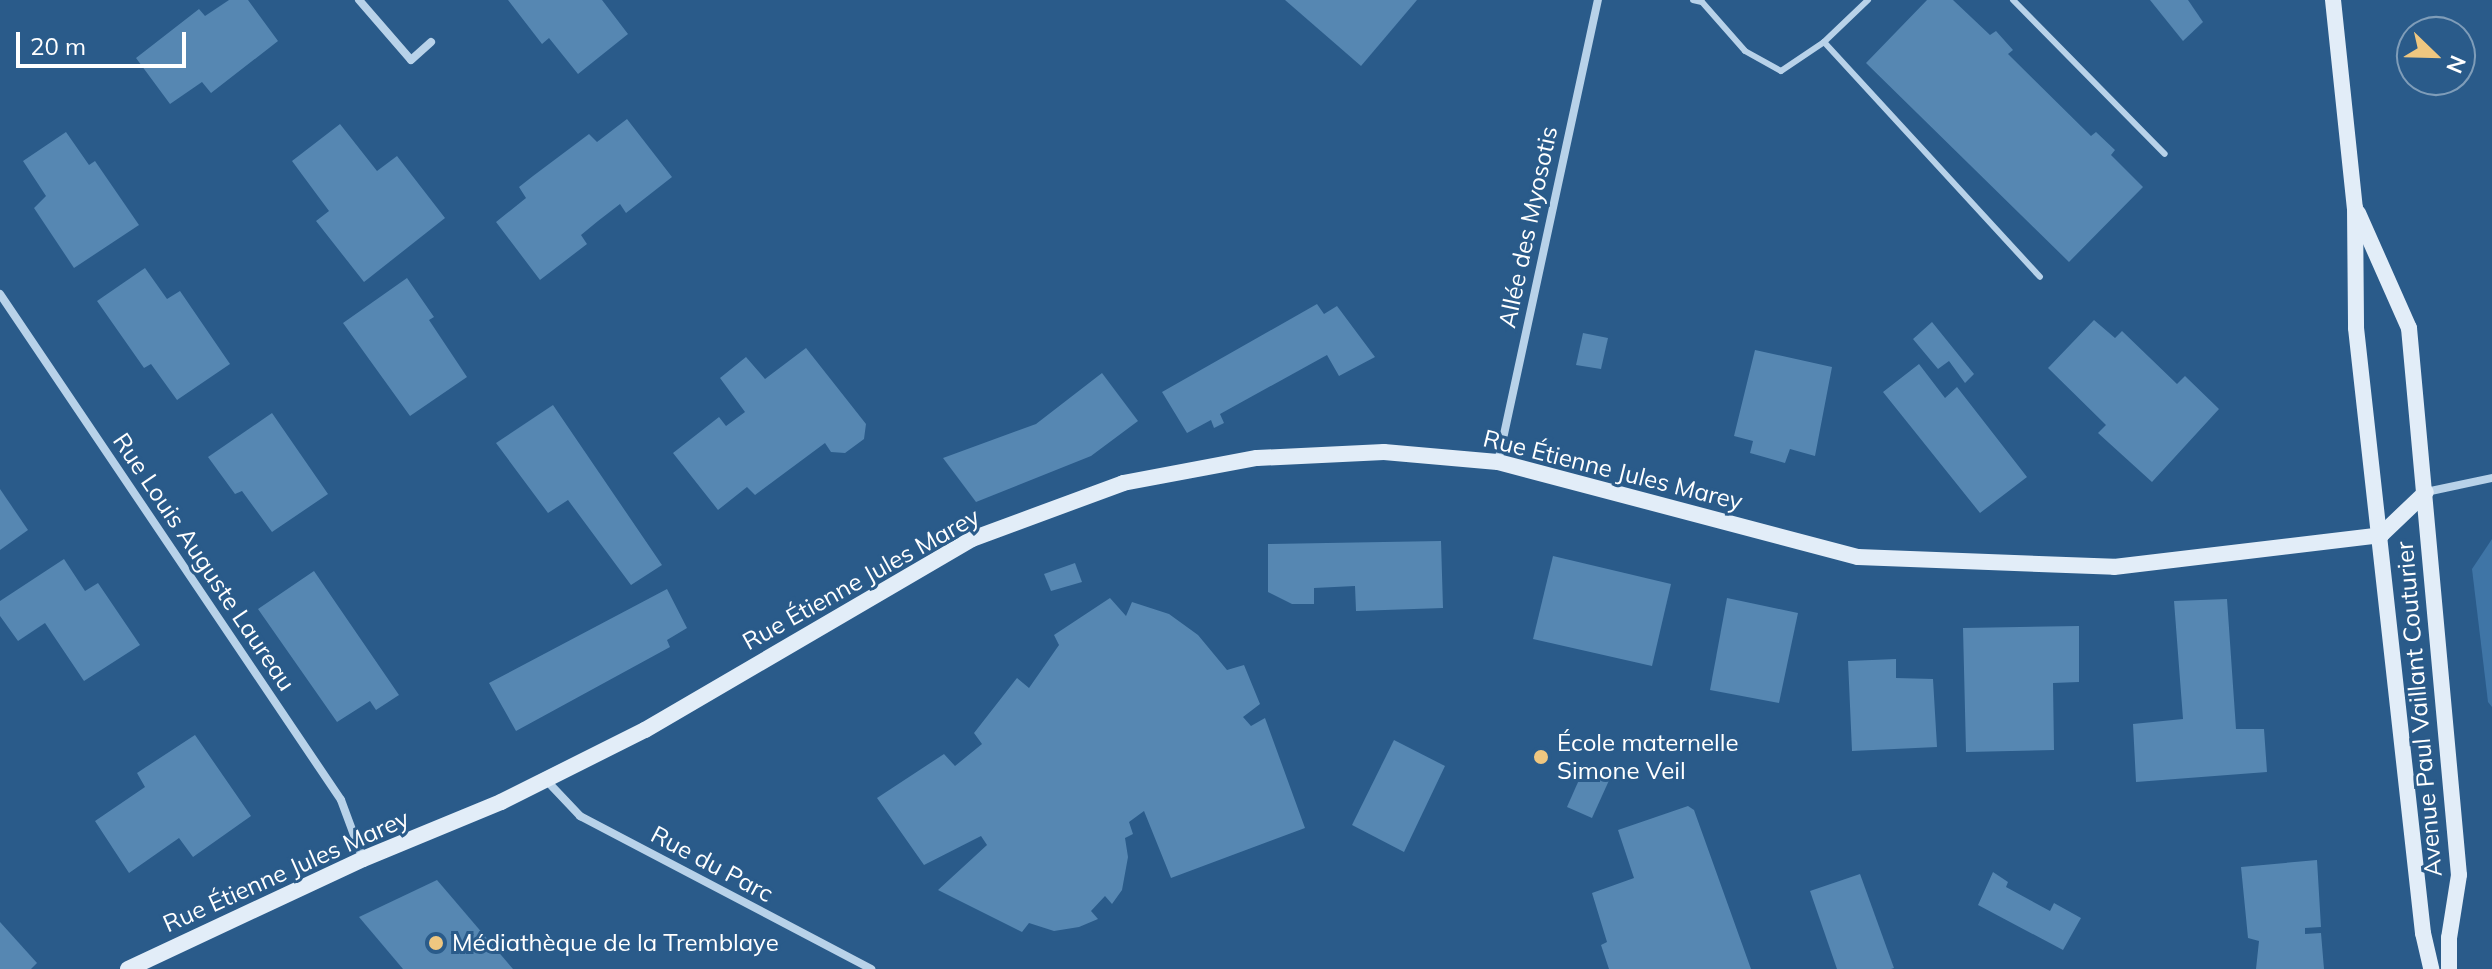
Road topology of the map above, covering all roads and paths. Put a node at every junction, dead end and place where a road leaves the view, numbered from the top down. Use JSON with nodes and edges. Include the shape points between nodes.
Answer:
{"nodes":[{"id":1,"x":359,"y":0,"type":"edge"},
{"id":2,"x":1598,"y":0,"type":"edge"},
{"id":3,"x":1693,"y":0,"type":"edge"},
{"id":4,"x":1868,"y":0,"type":"edge"},
{"id":5,"x":2013,"y":0,"type":"edge"},
{"id":6,"x":2333,"y":0,"type":"edge"},
{"id":7,"x":431,"y":42,"type":"dead end"},
{"id":8,"x":1824,"y":42,"type":"junction"},
{"id":9,"x":2165,"y":154,"type":"dead end"},
{"id":10,"x":2355,"y":208,"type":"junction"},
{"id":11,"x":2040,"y":277,"type":"dead end"},
{"id":12,"x":0,"y":294,"type":"edge"},
{"id":13,"x":1498,"y":462,"type":"junction"},
{"id":14,"x":2492,"y":478,"type":"edge"},
{"id":15,"x":2426,"y":492,"type":"junction"},
{"id":16,"x":2381,"y":535,"type":"junction"},
{"id":17,"x":546,"y":780,"type":"junction"},
{"id":18,"x":363,"y":859,"type":"junction"},
{"id":19,"x":128,"y":969,"type":"edge"},
{"id":20,"x":871,"y":969,"type":"edge"},
{"id":21,"x":2431,"y":969,"type":"edge"},
{"id":22,"x":2449,"y":969,"type":"edge"}],
"edges":[{"from":1,"to":7,"type":"street","via":[[411,60]]},
{"from":2,"to":13,"type":"street","name":"Allée des Myosotis"},
{"from":3,"to":8,"type":"lane","via":[[1702,2],[1745,51],[1781,71]]},
{"from":4,"to":8,"type":"lane"},
{"from":5,"to":9,"type":"lane"},
{"from":6,"to":10,"type":"street","name":"Avenue Paul Vaillant Couturier"},
{"from":8,"to":11,"type":"lane"},
{"from":10,"to":15,"type":"street","name":"Avenue Paul Vaillant Couturier","via":[[2409,328]]},
{"from":10,"to":16,"type":"street","name":"Avenue Paul Vaillant Couturier","via":[[2356,328]]},
{"from":12,"to":18,"type":"street","name":"Rue Louis Auguste Laureau","via":[[341,800]]},
{"from":13,"to":16,"type":"street","name":"Rue Étienne Jules Marey","via":[[1858,557],[2114,567]]},
{"from":13,"to":17,"type":"street","name":"Rue Étienne Jules Marey","via":[[1384,452],[1257,458],[1123,483],[972,539],[645,730]]},
{"from":14,"to":15,"type":"street"},
{"from":15,"to":16,"type":"street","name":"Avenue Paul Vaillant Couturier"},
{"from":15,"to":22,"type":"street","name":"Avenue Paul Vaillant Couturier","via":[[2459,875]]},
{"from":16,"to":21,"type":"street","name":"Avenue Paul Vaillant Couturier"},
{"from":17,"to":18,"type":"street","name":"Rue Étienne Jules Marey"},
{"from":17,"to":20,"type":"street","name":"Rue du Parc","via":[[580,816]]},
{"from":18,"to":19,"type":"street","name":"Rue Étienne Jules Marey"}]}
